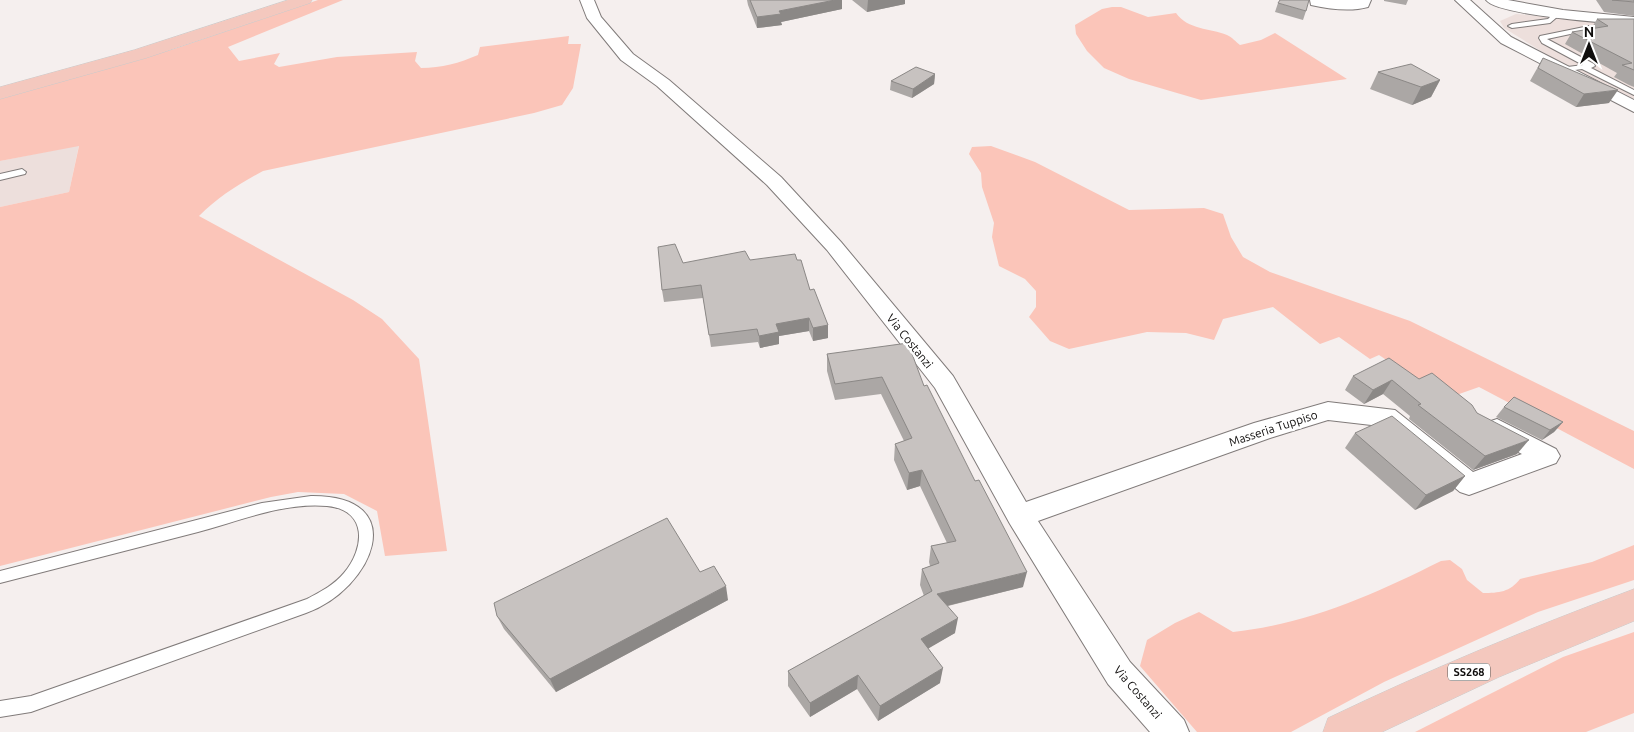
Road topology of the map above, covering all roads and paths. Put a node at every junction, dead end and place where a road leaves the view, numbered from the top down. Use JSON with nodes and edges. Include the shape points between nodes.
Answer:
{"nodes":[{"id":1,"x":281,"y":0,"type":"edge"},
{"id":2,"x":304,"y":0,"type":"edge"},
{"id":3,"x":587,"y":0,"type":"edge"},
{"id":4,"x":1317,"y":0,"type":"edge"},
{"id":5,"x":1364,"y":0,"type":"edge"},
{"id":6,"x":1462,"y":0,"type":"edge"},
{"id":7,"x":1493,"y":0,"type":"edge"},
{"id":8,"x":1519,"y":8,"type":"junction"},
{"id":9,"x":1552,"y":13,"type":"junction"},
{"id":10,"x":1634,"y":20,"type":"edge"},
{"id":11,"x":1488,"y":21,"type":"junction"},
{"id":12,"x":1512,"y":26,"type":"dead end"},
{"id":13,"x":1634,"y":28,"type":"edge"},
{"id":14,"x":1584,"y":67,"type":"junction"},
{"id":15,"x":59,"y":69,"type":"junction"},
{"id":16,"x":1560,"y":70,"type":"junction"},
{"id":17,"x":0,"y":80,"type":"edge"},
{"id":18,"x":0,"y":85,"type":"edge"},
{"id":19,"x":0,"y":93,"type":"edge"},
{"id":20,"x":1634,"y":93,"type":"edge"},
{"id":21,"x":1634,"y":107,"type":"edge"},
{"id":22,"x":22,"y":172,"type":"dead end"},
{"id":23,"x":0,"y":177,"type":"edge"},
{"id":24,"x":1476,"y":418,"type":"edge"},
{"id":25,"x":1020,"y":516,"type":"junction"},
{"id":26,"x":0,"y":577,"type":"edge"},
{"id":27,"x":1634,"y":606,"type":"edge"},
{"id":28,"x":0,"y":708,"type":"edge"},
{"id":29,"x":1172,"y":732,"type":"edge"},
{"id":30,"x":1342,"y":732,"type":"edge"}],
"edges":[{"from":1,"to":15,"type":"highway"},
{"from":2,"to":19,"type":"highway","via":[[149,51]]},
{"from":3,"to":25,"type":"street","name":"Via Costanzi","via":[[594,18],[626,57],[663,83],[774,181],[834,246],[944,382]]},
{"from":4,"to":5,"type":"street","via":[[1333,5],[1363,4]]},
{"from":6,"to":11,"type":"street"},
{"from":7,"to":8,"type":"street"},
{"from":8,"to":9,"type":"street"},
{"from":8,"to":11,"type":"street"},
{"from":9,"to":10,"type":"street"},
{"from":9,"to":12,"type":"lane","via":[[1554,17],[1550,22]]},
{"from":11,"to":16,"type":"street","via":[[1506,40]]},
{"from":13,"to":14,"type":"lane","via":[[1589,28],[1543,38],[1591,66]]},
{"from":14,"to":16,"type":"lane"},
{"from":14,"to":20,"type":"lane"},
{"from":15,"to":17,"type":"highway"},
{"from":15,"to":18,"type":"highway"},
{"from":16,"to":21,"type":"street"},
{"from":22,"to":23,"type":"lane"},
{"from":24,"to":25,"type":"street","name":"Masseria Tuppiso","via":[[1547,456],[1469,484],[1386,417],[1328,410]]},
{"from":25,"to":29,"type":"street","name":"Via Costanzi","via":[[1119,673]]},
{"from":26,"to":28,"type":"lane","via":[[258,510],[313,501],[342,503],[352,508],[361,516],[368,538],[366,550],[350,576],[338,588],[306,607],[31,704]]},
{"from":27,"to":30,"type":"highway","number":"SS268","via":[[1514,652],[1400,702]]}]}
